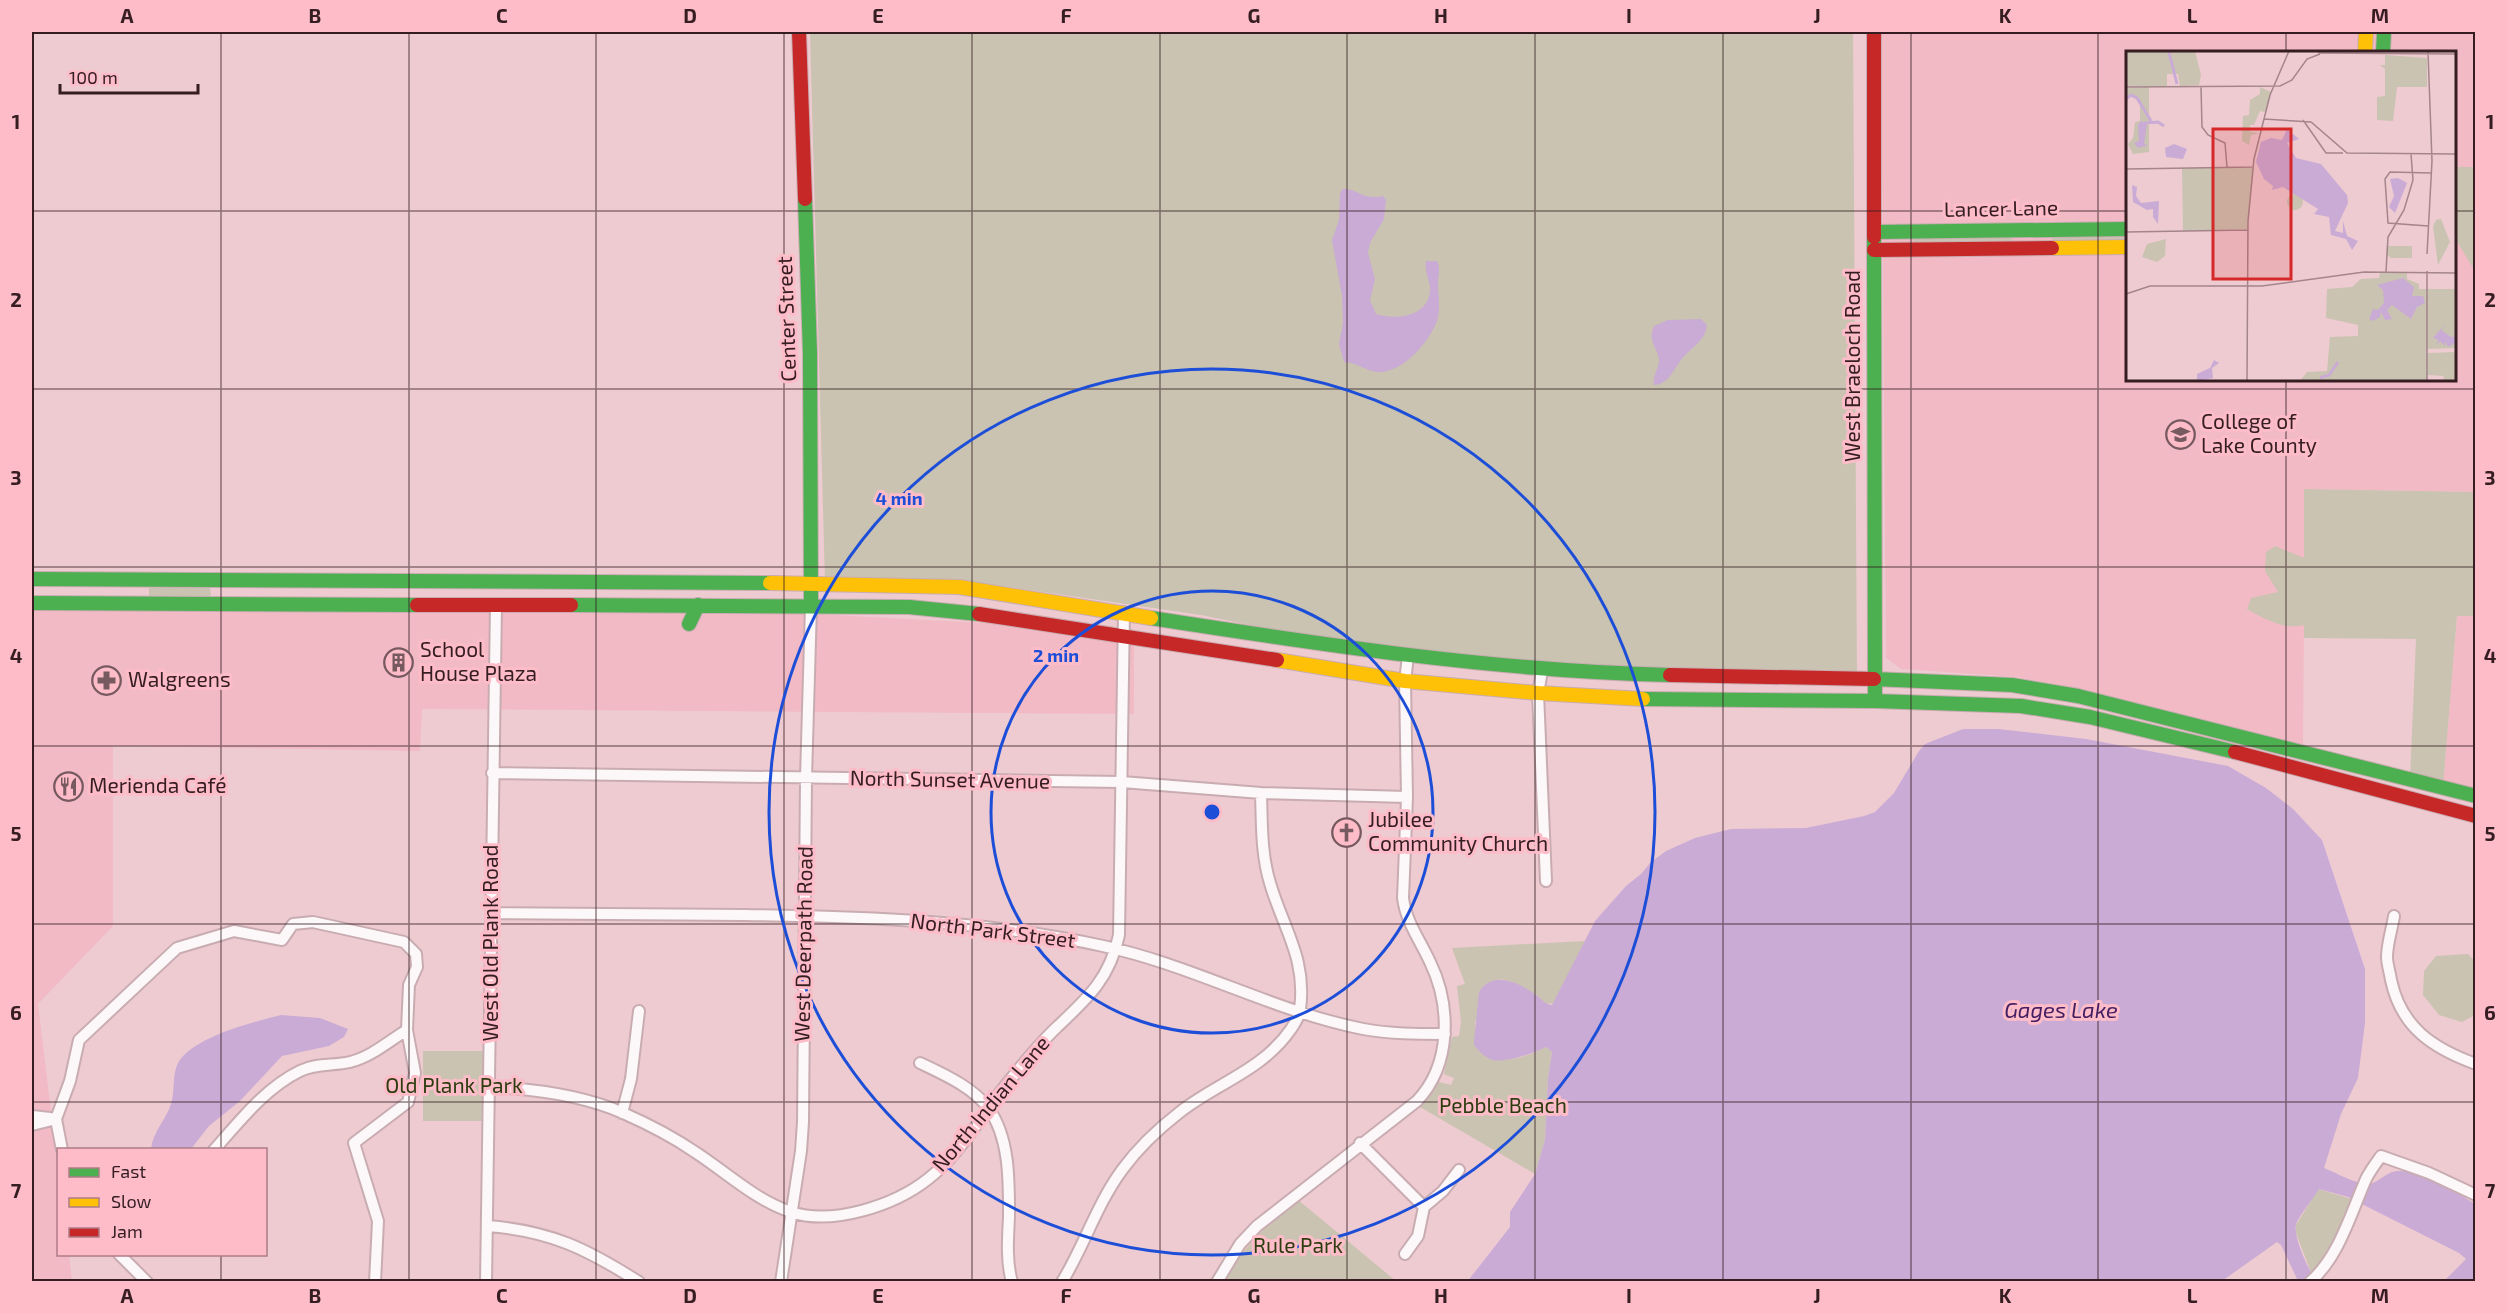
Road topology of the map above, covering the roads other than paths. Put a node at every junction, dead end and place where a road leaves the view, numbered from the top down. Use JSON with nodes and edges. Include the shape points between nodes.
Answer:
{"nodes":[{"id":1,"x":799,"y":32,"type":"edge"},
{"id":2,"x":1874,"y":32,"type":"edge"},
{"id":3,"x":2366,"y":32,"type":"edge"},
{"id":4,"x":2384,"y":32,"type":"edge"},
{"id":5,"x":2365,"y":51,"type":"edge"},
{"id":6,"x":2383,"y":51,"type":"edge"},
{"id":7,"x":2126,"y":229,"type":"edge"},
{"id":8,"x":1874,"y":232,"type":"junction"},
{"id":9,"x":2126,"y":247,"type":"edge"},
{"id":10,"x":1874,"y":250,"type":"junction"},
{"id":11,"x":32,"y":579,"type":"edge"},
{"id":12,"x":650,"y":582,"type":"junction"},
{"id":13,"x":811,"y":585,"type":"junction"},
{"id":14,"x":32,"y":603,"type":"edge"},
{"id":15,"x":496,"y":604,"type":"junction"},
{"id":16,"x":649,"y":605,"type":"junction"},
{"id":17,"x":680,"y":605,"type":"junction"},
{"id":18,"x":698,"y":605,"type":"junction"},
{"id":19,"x":811,"y":606,"type":"junction"},
{"id":20,"x":1124,"y":612,"type":"junction"},
{"id":21,"x":1124,"y":634,"type":"junction"},
{"id":22,"x":1408,"y":656,"type":"junction"},
{"id":23,"x":1542,"y":671,"type":"junction"},
{"id":24,"x":1874,"y":680,"type":"junction"},
{"id":25,"x":1405,"y":681,"type":"junction"},
{"id":26,"x":1538,"y":693,"type":"junction"},
{"id":27,"x":1875,"y":701,"type":"junction"},
{"id":28,"x":492,"y":773,"type":"junction"},
{"id":29,"x":806,"y":778,"type":"junction"},
{"id":30,"x":1122,"y":782,"type":"junction"},
{"id":31,"x":1261,"y":793,"type":"junction"},
{"id":32,"x":2475,"y":795,"type":"edge"},
{"id":33,"x":1407,"y":797,"type":"junction"},
{"id":34,"x":2475,"y":816,"type":"edge"},
{"id":35,"x":1546,"y":881,"type":"dead end"},
{"id":36,"x":490,"y":913,"type":"junction"},
{"id":37,"x":805,"y":916,"type":"junction"},
{"id":38,"x":2394,"y":916,"type":"dead end"},
{"id":39,"x":1116,"y":950,"type":"junction"},
{"id":40,"x":639,"y":1011,"type":"dead end"},
{"id":41,"x":1300,"y":1011,"type":"junction"},
{"id":42,"x":407,"y":1030,"type":"junction"},
{"id":43,"x":1445,"y":1034,"type":"junction"},
{"id":44,"x":920,"y":1063,"type":"dead end"},
{"id":45,"x":2475,"y":1064,"type":"edge"},
{"id":46,"x":490,"y":1087,"type":"junction"},
{"id":47,"x":988,"y":1109,"type":"junction"},
{"id":48,"x":622,"y":1113,"type":"junction"},
{"id":49,"x":32,"y":1116,"type":"edge"},
{"id":50,"x":56,"y":1119,"type":"junction"},
{"id":51,"x":32,"y":1125,"type":"edge"},
{"id":52,"x":1360,"y":1143,"type":"junction"},
{"id":53,"x":62,"y":1148,"type":"edge"},
{"id":54,"x":215,"y":1148,"type":"edge"},
{"id":55,"x":1459,"y":1170,"type":"dead end"},
{"id":56,"x":2475,"y":1195,"type":"edge"},
{"id":57,"x":1424,"y":1207,"type":"junction"},
{"id":58,"x":792,"y":1213,"type":"junction"},
{"id":59,"x":488,"y":1226,"type":"junction"},
{"id":60,"x":1405,"y":1254,"type":"dead end"},
{"id":61,"x":121,"y":1256,"type":"edge"},
{"id":62,"x":147,"y":1281,"type":"edge"},
{"id":63,"x":375,"y":1281,"type":"edge"},
{"id":64,"x":486,"y":1281,"type":"edge"},
{"id":65,"x":639,"y":1281,"type":"edge"},
{"id":66,"x":782,"y":1281,"type":"edge"},
{"id":67,"x":1012,"y":1281,"type":"edge"},
{"id":68,"x":1062,"y":1281,"type":"edge"},
{"id":69,"x":1217,"y":1281,"type":"edge"},
{"id":70,"x":2310,"y":1281,"type":"edge"}],
"edges":[{"from":1,"to":13,"type":"main road","name":"Center Street","via":[[810,354]]},
{"from":2,"to":8,"type":"main road","name":"West Braeloch Road"},
{"from":3,"to":5,"type":"main road"},
{"from":4,"to":6,"type":"main road"},
{"from":7,"to":8,"type":"main road","name":"Lancer Lane"},
{"from":8,"to":10,"type":"main road","name":"West Braeloch Road"},
{"from":9,"to":10,"type":"main road","name":"Lancer Lane"},
{"from":10,"to":24,"type":"main road","name":"West Braeloch Road"},
{"from":11,"to":12,"type":"main road"},
{"from":12,"to":13,"type":"main road"},
{"from":12,"to":16,"type":"main road"},
{"from":13,"to":19,"type":"main road","name":"Center Street"},
{"from":13,"to":20,"type":"main road","via":[[959,586]]},
{"from":14,"to":15,"type":"main road"},
{"from":15,"to":16,"type":"main road"},
{"from":15,"to":28,"type":"street","name":"West Old Plank Road"},
{"from":16,"to":17,"type":"main road"},
{"from":17,"to":18,"type":"main road"},
{"from":17,"to":18,"type":"main road","via":[[688,624]]},
{"from":18,"to":19,"type":"main road"},
{"from":19,"to":21,"type":"main road","via":[[909,607]]},
{"from":19,"to":29,"type":"street","name":"West Deerpath Road"},
{"from":20,"to":21,"type":"street","name":"North Indian Lane"},
{"from":20,"to":22,"type":"main road"},
{"from":21,"to":25,"type":"main road"},
{"from":21,"to":30,"type":"street","name":"North Indian Lane"},
{"from":22,"to":23,"type":"main road"},
{"from":22,"to":25,"type":"street"},
{"from":23,"to":24,"type":"main road"},
{"from":23,"to":26,"type":"street"},
{"from":24,"to":27,"type":"main road","name":"West Braeloch Road"},
{"from":24,"to":32,"type":"main road","via":[[2012,685],[2078,696]]},
{"from":25,"to":26,"type":"main road"},
{"from":25,"to":33,"type":"street"},
{"from":26,"to":27,"type":"main road","via":[[1643,699]]},
{"from":26,"to":35,"type":"street"},
{"from":27,"to":34,"type":"main road","via":[[2021,706],[2090,717]]},
{"from":28,"to":29,"type":"street","name":"North Sunset Avenue"},
{"from":28,"to":36,"type":"street","name":"West Old Plank Road"},
{"from":29,"to":30,"type":"street","name":"North Sunset Avenue"},
{"from":29,"to":37,"type":"street","name":"West Deerpath Road"},
{"from":30,"to":31,"type":"street","name":"North Sunset Avenue"},
{"from":30,"to":39,"type":"street","name":"North Indian Lane"},
{"from":31,"to":33,"type":"street","name":"North Sunset Avenue"},
{"from":31,"to":41,"type":"street","via":[[1269,882],[1299,961]]},
{"from":33,"to":43,"type":"street","via":[[1405,910],[1439,985]]},
{"from":36,"to":37,"type":"street","name":"North Park Street"},
{"from":36,"to":46,"type":"street","name":"West Old Plank Road"},
{"from":37,"to":39,"type":"street","name":"North Park Street","via":[[972,924]]},
{"from":37,"to":58,"type":"street","name":"West Deerpath Road","via":[[803,1122]]},
{"from":38,"to":45,"type":"street","via":[[2387,958],[2401,1011],[2421,1035]]},
{"from":39,"to":41,"type":"street","name":"North Park Street"},
{"from":39,"to":47,"type":"street","name":"North Indian Lane","via":[[1095,991],[1019,1068]]},
{"from":40,"to":48,"type":"street","via":[[631,1079]]},
{"from":41,"to":43,"type":"street","name":"North Park Street","via":[[1379,1032]]},
{"from":41,"to":68,"type":"street","via":[[1284,1039],[1255,1067],[1181,1111],[1145,1142],[1108,1193]]},
{"from":42,"to":50,"type":"street","via":[[409,986],[417,968],[416,954],[404,942],[313,922],[293,924],[282,940],[234,931],[177,948],[79,1040]]},
{"from":42,"to":54,"type":"street","via":[[350,1062],[301,1070],[260,1100]]},
{"from":42,"to":63,"type":"street","via":[[415,1073],[408,1102],[354,1143],[378,1221]]},
{"from":43,"to":52,"type":"street","via":[[1438,1069],[1425,1092]]},
{"from":44,"to":47,"type":"street","via":[[967,1089]]},
{"from":46,"to":48,"type":"street","name":"North Indian Lane","via":[[567,1096]]},
{"from":46,"to":59,"type":"street","name":"West Old Plank Road"},
{"from":47,"to":58,"type":"street","name":"North Indian Lane","via":[[966,1142],[929,1179],[908,1192],[857,1212]]},
{"from":47,"to":67,"type":"street","via":[[1005,1149],[1010,1184],[1008,1258]]},
{"from":48,"to":58,"type":"street","name":"North Indian Lane","via":[[667,1135]]},
{"from":49,"to":50,"type":"street"},
{"from":50,"to":51,"type":"street"},
{"from":50,"to":53,"type":"street"},
{"from":52,"to":57,"type":"street"},
{"from":52,"to":69,"type":"street","via":[[1257,1226],[1240,1244]]},
{"from":55,"to":57,"type":"street"},
{"from":56,"to":70,"type":"street","via":[[2382,1156],[2322,1271]]},
{"from":57,"to":60,"type":"street","via":[[1418,1236]]},
{"from":58,"to":66,"type":"street","name":"West Deerpath Road"},
{"from":59,"to":64,"type":"street","name":"West Old Plank Road"},
{"from":59,"to":65,"type":"street","via":[[560,1239]]},
{"from":61,"to":62,"type":"street"}]}
